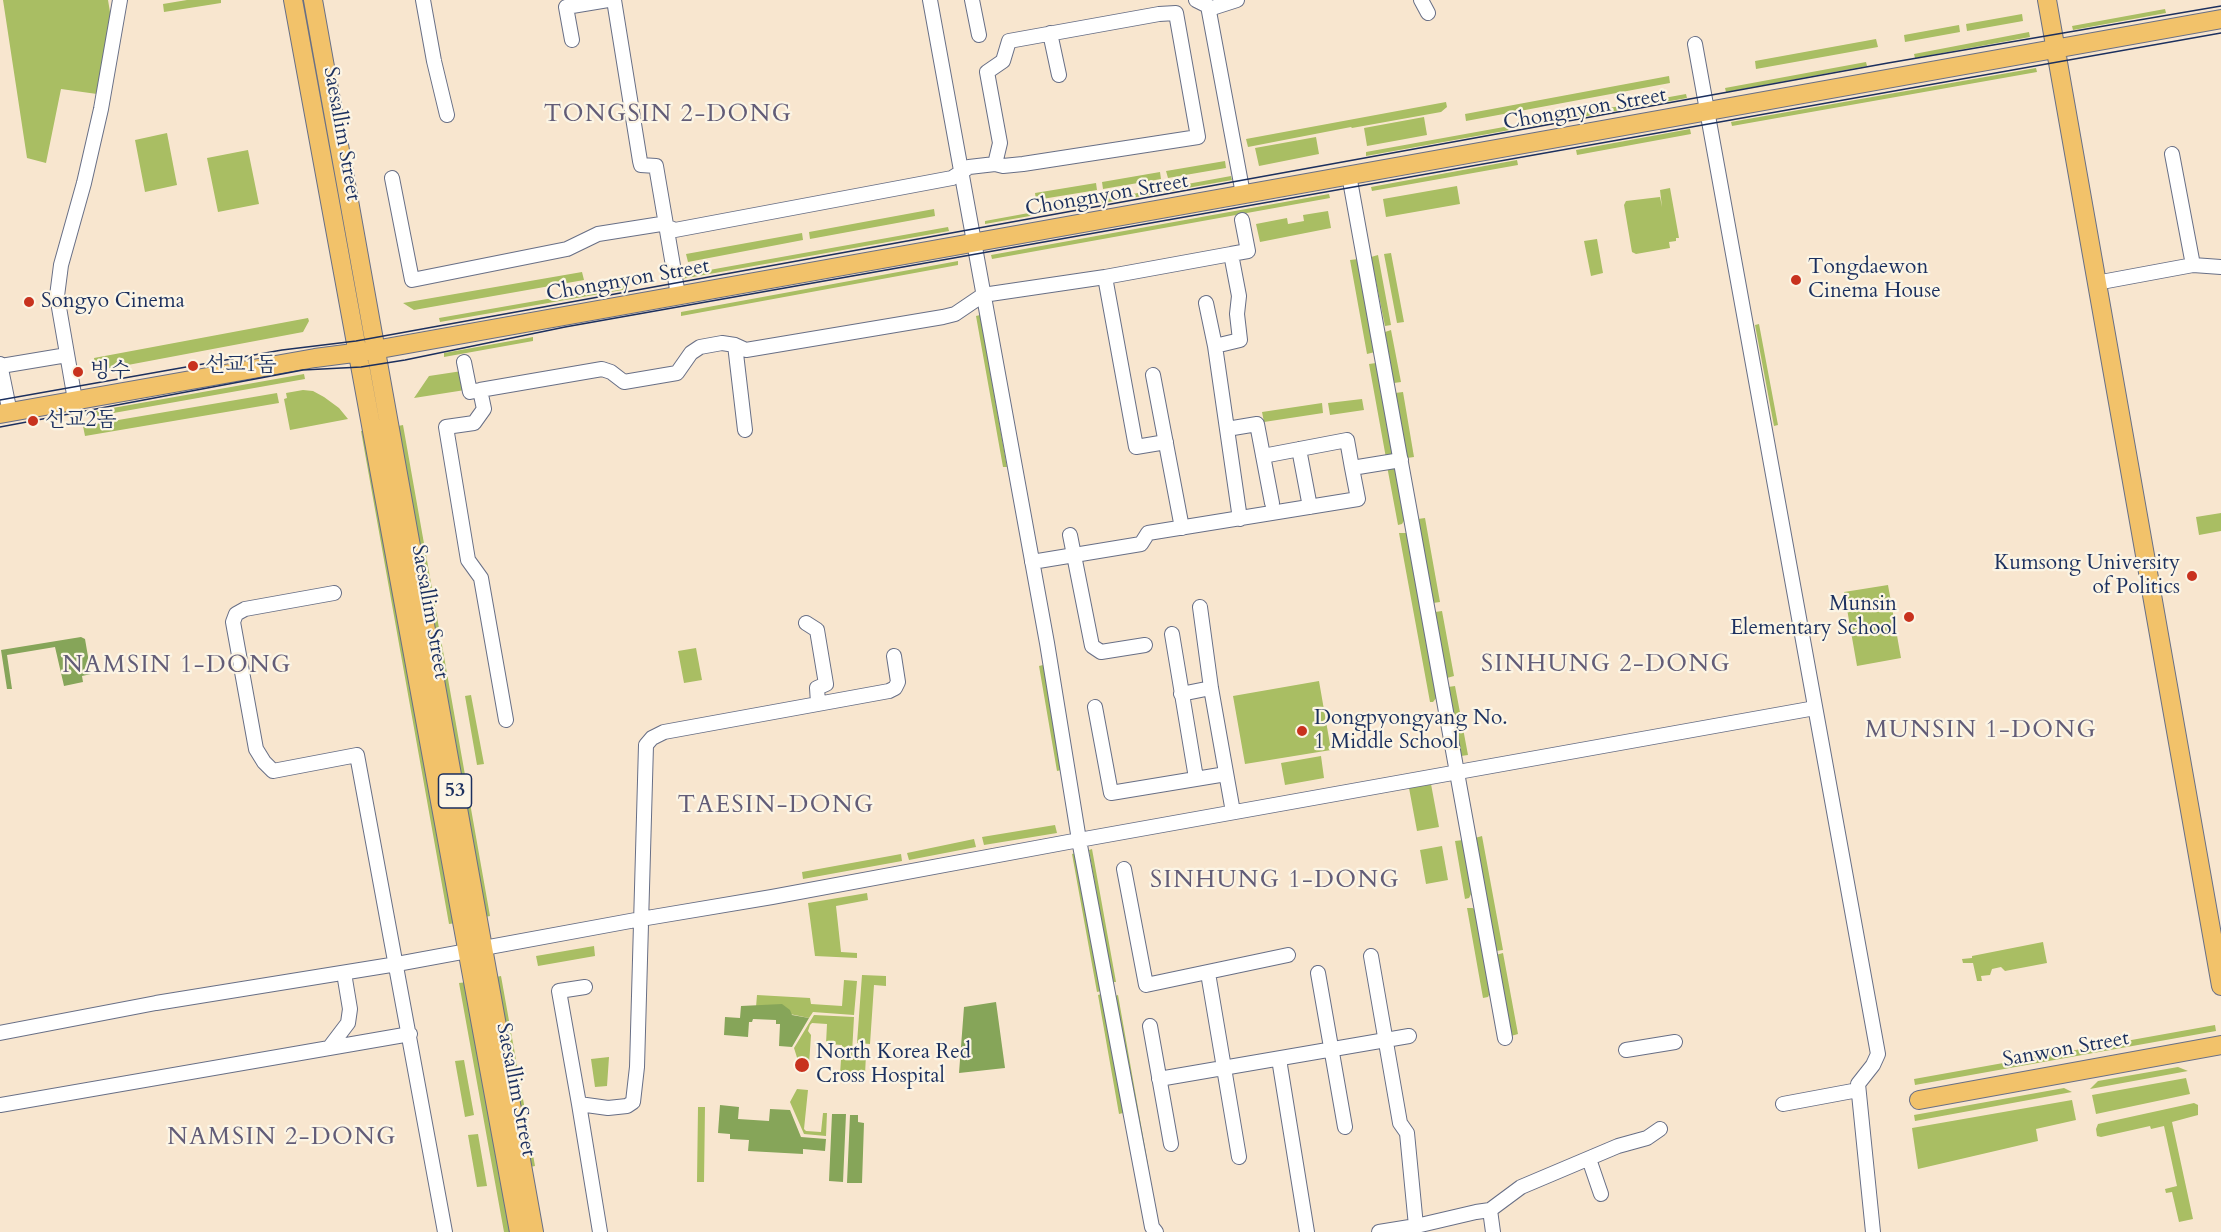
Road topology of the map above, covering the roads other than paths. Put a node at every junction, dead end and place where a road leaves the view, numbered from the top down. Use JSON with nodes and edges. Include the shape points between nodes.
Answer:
{"nodes":[{"id":1,"x":120,"y":0,"type":"edge"},
{"id":2,"x":293,"y":0,"type":"edge"},
{"id":3,"x":313,"y":0,"type":"edge"},
{"id":4,"x":423,"y":0,"type":"edge"},
{"id":5,"x":608,"y":0,"type":"edge"},
{"id":6,"x":614,"y":0,"type":"edge"},
{"id":7,"x":930,"y":0,"type":"edge"},
{"id":8,"x":972,"y":0,"type":"edge"},
{"id":9,"x":1196,"y":0,"type":"edge"},
{"id":10,"x":1237,"y":0,"type":"edge"},
{"id":11,"x":1421,"y":0,"type":"edge"},
{"id":12,"x":2047,"y":0,"type":"edge"},
{"id":13,"x":1209,"y":9,"type":"junction"},
{"id":14,"x":1176,"y":13,"type":"junction"},
{"id":15,"x":1428,"y":13,"type":"dead end"},
{"id":16,"x":2221,"y":19,"type":"edge"},
{"id":17,"x":1050,"y":33,"type":"junction"},
{"id":18,"x":979,"y":35,"type":"dead end"},
{"id":19,"x":572,"y":40,"type":"dead end"},
{"id":20,"x":1695,"y":44,"type":"dead end"},
{"id":21,"x":2055,"y":49,"type":"junction"},
{"id":22,"x":1059,"y":75,"type":"dead end"},
{"id":23,"x":1707,"y":111,"type":"junction"},
{"id":24,"x":447,"y":115,"type":"dead end"},
{"id":25,"x":2172,"y":154,"type":"dead end"},
{"id":26,"x":995,"y":164,"type":"junction"},
{"id":27,"x":960,"y":173,"type":"junction"},
{"id":28,"x":1349,"y":175,"type":"junction"},
{"id":29,"x":392,"y":178,"type":"dead end"},
{"id":30,"x":1243,"y":194,"type":"junction"},
{"id":31,"x":1242,"y":220,"type":"dead end"},
{"id":32,"x":666,"y":226,"type":"junction"},
{"id":33,"x":974,"y":242,"type":"junction"},
{"id":34,"x":1231,"y":254,"type":"junction"},
{"id":35,"x":2193,"y":265,"type":"junction"},
{"id":36,"x":2221,"y":267,"type":"edge"},
{"id":37,"x":1105,"y":277,"type":"junction"},
{"id":38,"x":2096,"y":283,"type":"junction"},
{"id":39,"x":678,"y":295,"type":"junction"},
{"id":40,"x":983,"y":295,"type":"junction"},
{"id":41,"x":1206,"y":303,"type":"dead end"},
{"id":42,"x":735,"y":345,"type":"junction"},
{"id":43,"x":1215,"y":346,"type":"junction"},
{"id":44,"x":376,"y":349,"type":"junction"},
{"id":45,"x":358,"y":353,"type":"junction"},
{"id":46,"x":68,"y":355,"type":"junction"},
{"id":47,"x":464,"y":362,"type":"dead end"},
{"id":48,"x":0,"y":365,"type":"edge"},
{"id":49,"x":1153,"y":375,"type":"dead end"},
{"id":50,"x":480,"y":390,"type":"junction"},
{"id":51,"x":75,"y":400,"type":"junction"},
{"id":52,"x":5,"y":413,"type":"edge"},
{"id":53,"x":1227,"y":429,"type":"junction"},
{"id":54,"x":745,"y":430,"type":"dead end"},
{"id":55,"x":1166,"y":442,"type":"junction"},
{"id":56,"x":1299,"y":449,"type":"junction"},
{"id":57,"x":1263,"y":456,"type":"junction"},
{"id":58,"x":1401,"y":460,"type":"junction"},
{"id":59,"x":1352,"y":468,"type":"junction"},
{"id":60,"x":1272,"y":503,"type":"dead end"},
{"id":61,"x":1310,"y":507,"type":"junction"},
{"id":62,"x":1240,"y":519,"type":"junction"},
{"id":63,"x":1182,"y":528,"type":"junction"},
{"id":64,"x":1070,"y":535,"type":"dead end"},
{"id":65,"x":1074,"y":556,"type":"junction"},
{"id":66,"x":1032,"y":562,"type":"junction"},
{"id":67,"x":334,"y":593,"type":"dead end"},
{"id":68,"x":1200,"y":607,"type":"dead end"},
{"id":69,"x":806,"y":623,"type":"dead end"},
{"id":70,"x":1172,"y":634,"type":"dead end"},
{"id":71,"x":1145,"y":645,"type":"dead end"},
{"id":72,"x":894,"y":656,"type":"dead end"},
{"id":73,"x":1211,"y":688,"type":"junction"},
{"id":74,"x":1180,"y":694,"type":"junction"},
{"id":75,"x":818,"y":703,"type":"junction"},
{"id":76,"x":1095,"y":707,"type":"dead end"},
{"id":77,"x":1815,"y":708,"type":"junction"},
{"id":78,"x":506,"y":720,"type":"dead end"},
{"id":79,"x":1457,"y":772,"type":"junction"},
{"id":80,"x":1226,"y":774,"type":"junction"},
{"id":81,"x":1197,"y":778,"type":"junction"},
{"id":82,"x":1233,"y":812,"type":"junction"},
{"id":83,"x":1079,"y":840,"type":"junction"},
{"id":84,"x":1124,"y":869,"type":"dead end"},
{"id":85,"x":641,"y":919,"type":"junction"},
{"id":86,"x":475,"y":950,"type":"junction"},
{"id":87,"x":1288,"y":955,"type":"dead end"},
{"id":88,"x":1371,"y":956,"type":"dead end"},
{"id":89,"x":397,"y":964,"type":"junction"},
{"id":90,"x":344,"y":973,"type":"junction"},
{"id":91,"x":1208,"y":973,"type":"junction"},
{"id":92,"x":1318,"y":973,"type":"dead end"},
{"id":93,"x":2221,"y":986,"type":"edge"},
{"id":94,"x":585,"y":987,"type":"dead end"},
{"id":95,"x":1150,"y":1026,"type":"dead end"},
{"id":96,"x":0,"y":1033,"type":"edge"},
{"id":97,"x":410,"y":1034,"type":"junction"},
{"id":98,"x":1409,"y":1035,"type":"dead end"},
{"id":99,"x":1505,"y":1038,"type":"dead end"},
{"id":100,"x":1385,"y":1040,"type":"junction"},
{"id":101,"x":1675,"y":1042,"type":"dead end"},
{"id":102,"x":2221,"y":1045,"type":"edge"},
{"id":103,"x":329,"y":1048,"type":"junction"},
{"id":104,"x":1331,"y":1049,"type":"junction"},
{"id":105,"x":1626,"y":1050,"type":"dead end"},
{"id":106,"x":1279,"y":1059,"type":"junction"},
{"id":107,"x":1225,"y":1069,"type":"junction"},
{"id":108,"x":1159,"y":1079,"type":"junction"},
{"id":109,"x":1858,"y":1090,"type":"junction"},
{"id":110,"x":1918,"y":1100,"type":"dead end"},
{"id":111,"x":579,"y":1104,"type":"junction"},
{"id":112,"x":1783,"y":1104,"type":"dead end"},
{"id":113,"x":0,"y":1105,"type":"edge"},
{"id":114,"x":1345,"y":1128,"type":"dead end"},
{"id":115,"x":1660,"y":1129,"type":"dead end"},
{"id":116,"x":1171,"y":1144,"type":"dead end"},
{"id":117,"x":1239,"y":1157,"type":"dead end"},
{"id":118,"x":1589,"y":1159,"type":"junction"},
{"id":119,"x":1601,"y":1194,"type":"dead end"},
{"id":120,"x":1490,"y":1210,"type":"junction"},
{"id":121,"x":1416,"y":1226,"type":"junction"},
{"id":122,"x":1153,"y":1230,"type":"edge"},
{"id":123,"x":445,"y":1232,"type":"edge"},
{"id":124,"x":519,"y":1232,"type":"edge"},
{"id":125,"x":534,"y":1232,"type":"edge"},
{"id":126,"x":600,"y":1232,"type":"edge"},
{"id":127,"x":1307,"y":1232,"type":"edge"},
{"id":128,"x":1379,"y":1232,"type":"edge"},
{"id":129,"x":1492,"y":1232,"type":"edge"},
{"id":130,"x":1873,"y":1232,"type":"edge"}],
"edges":[{"from":1,"to":46,"type":"street","via":[[96,130],[58,285]]},
{"from":2,"to":45,"type":"main road","name":"Saesallim Street"},
{"from":3,"to":44,"type":"main road","name":"Saesallim Street"},
{"from":4,"to":24,"type":"street"},
{"from":5,"to":19,"type":"street","via":[[566,7]]},
{"from":6,"to":32,"type":"street","via":[[640,161],[641,165],[656,166]]},
{"from":7,"to":27,"type":"street"},
{"from":8,"to":18,"type":"street"},
{"from":9,"to":13,"type":"street"},
{"from":9,"to":14,"type":"street"},
{"from":10,"to":13,"type":"street"},
{"from":11,"to":15,"type":"street"},
{"from":12,"to":21,"type":"main road"},
{"from":13,"to":30,"type":"street"},
{"from":14,"to":17,"type":"street"},
{"from":14,"to":26,"type":"street","via":[[1198,137],[1023,164]]},
{"from":16,"to":21,"type":"main road","name":"Chongnyon Street"},
{"from":17,"to":22,"type":"street"},
{"from":17,"to":26,"type":"street","via":[[1009,41],[1003,61],[987,72],[1000,143]]},
{"from":20,"to":23,"type":"street"},
{"from":21,"to":23,"type":"main road","name":"Chongnyon Street"},
{"from":21,"to":38,"type":"main road"},
{"from":23,"to":28,"type":"main road","name":"Chongnyon Street"},
{"from":23,"to":77,"type":"street"},
{"from":25,"to":35,"type":"street"},
{"from":26,"to":27,"type":"street","via":[[969,167]]},
{"from":27,"to":32,"type":"street","via":[[952,178],[675,230]]},
{"from":27,"to":33,"type":"street"},
{"from":28,"to":30,"type":"main road","name":"Chongnyon Street"},
{"from":28,"to":58,"type":"street"},
{"from":29,"to":32,"type":"street","via":[[411,280],[567,249],[598,234]]},
{"from":30,"to":33,"type":"main road","name":"Chongnyon Street"},
{"from":31,"to":34,"type":"street","via":[[1248,251]]},
{"from":32,"to":39,"type":"street"},
{"from":33,"to":39,"type":"main road","name":"Chongnyon Street"},
{"from":33,"to":40,"type":"street"},
{"from":34,"to":37,"type":"street"},
{"from":34,"to":43,"type":"street","via":[[1239,296],[1240,340]]},
{"from":35,"to":36,"type":"street"},
{"from":35,"to":38,"type":"street"},
{"from":37,"to":40,"type":"street"},
{"from":37,"to":55,"type":"street","via":[[1136,447]]},
{"from":38,"to":93,"type":"main road"},
{"from":39,"to":44,"type":"main road","name":"Chongnyon Street"},
{"from":40,"to":42,"type":"street","via":[[955,314],[943,317],[746,350]]},
{"from":40,"to":66,"type":"street"},
{"from":41,"to":43,"type":"street"},
{"from":42,"to":50,"type":"street","via":[[700,347],[677,373],[624,382],[602,369]]},
{"from":42,"to":54,"type":"street"},
{"from":43,"to":53,"type":"street"},
{"from":44,"to":45,"type":"main road","name":"Chongnyon Street"},
{"from":44,"to":86,"type":"main road","name":"Saesallim Street","number":"53"},
{"from":45,"to":51,"type":"main road","name":"Chongnyon Street"},
{"from":45,"to":86,"type":"main road","name":"Saesallim Street","number":"53"},
{"from":46,"to":48,"type":"street"},
{"from":46,"to":51,"type":"street"},
{"from":47,"to":50,"type":"street","via":[[470,392]]},
{"from":48,"to":52,"type":"street"},
{"from":49,"to":55,"type":"street"},
{"from":50,"to":78,"type":"street","via":[[484,409],[474,423],[446,427],[468,560],[481,578]]},
{"from":51,"to":52,"type":"main road","name":"Chongnyon Street"},
{"from":53,"to":57,"type":"street","via":[[1257,424]]},
{"from":53,"to":62,"type":"street"},
{"from":55,"to":63,"type":"street"},
{"from":56,"to":57,"type":"street"},
{"from":56,"to":59,"type":"street","via":[[1347,440]]},
{"from":56,"to":61,"type":"street"},
{"from":57,"to":60,"type":"street"},
{"from":58,"to":59,"type":"street"},
{"from":58,"to":79,"type":"street"},
{"from":59,"to":61,"type":"street","via":[[1358,499]]},
{"from":61,"to":62,"type":"street"},
{"from":62,"to":63,"type":"street"},
{"from":63,"to":65,"type":"street","via":[[1148,533],[1141,544]]},
{"from":64,"to":65,"type":"street"},
{"from":65,"to":66,"type":"street"},
{"from":65,"to":71,"type":"street","via":[[1092,646],[1101,652]]},
{"from":66,"to":83,"type":"street"},
{"from":67,"to":89,"type":"street","via":[[245,609],[236,614],[233,622],[256,748],[264,762],[273,771],[357,755]]},
{"from":68,"to":73,"type":"street"},
{"from":69,"to":75,"type":"street","via":[[817,630],[826,684],[817,688]]},
{"from":70,"to":74,"type":"street"},
{"from":72,"to":75,"type":"street","via":[[898,682],[895,688]]},
{"from":73,"to":74,"type":"street"},
{"from":73,"to":80,"type":"street"},
{"from":74,"to":81,"type":"street"},
{"from":75,"to":85,"type":"street","via":[[664,732],[646,745]]},
{"from":76,"to":81,"type":"street","via":[[1111,793]]},
{"from":77,"to":79,"type":"street"},
{"from":77,"to":109,"type":"street","via":[[1878,1054]]},
{"from":79,"to":82,"type":"street"},
{"from":79,"to":99,"type":"street"},
{"from":80,"to":81,"type":"street"},
{"from":80,"to":82,"type":"street"},
{"from":82,"to":83,"type":"street"},
{"from":83,"to":85,"type":"street"},
{"from":83,"to":122,"type":"street"},
{"from":84,"to":91,"type":"street","via":[[1146,985]]},
{"from":85,"to":86,"type":"street"},
{"from":85,"to":111,"type":"street","via":[[633,1102],[608,1108]]},
{"from":86,"to":89,"type":"street"},
{"from":86,"to":124,"type":"main road","name":"Saesallim Street","number":"53"},
{"from":86,"to":125,"type":"main road","name":"Saesallim Street","number":"53"},
{"from":87,"to":91,"type":"street"},
{"from":88,"to":100,"type":"street"},
{"from":89,"to":90,"type":"street"},
{"from":89,"to":97,"type":"street"},
{"from":90,"to":96,"type":"street"},
{"from":90,"to":103,"type":"street","via":[[350,1009],[348,1023]]},
{"from":91,"to":107,"type":"street"},
{"from":92,"to":104,"type":"street"},
{"from":94,"to":111,"type":"street","via":[[558,991]]},
{"from":95,"to":108,"type":"street"},
{"from":97,"to":103,"type":"street"},
{"from":97,"to":123,"type":"street"},
{"from":98,"to":100,"type":"street"},
{"from":100,"to":104,"type":"street"},
{"from":100,"to":121,"type":"street","via":[[1400,1123],[1407,1133]]},
{"from":101,"to":105,"type":"street"},
{"from":102,"to":110,"type":"main road","name":"Sanwon Street"},
{"from":103,"to":113,"type":"street"},
{"from":104,"to":106,"type":"street"},
{"from":104,"to":114,"type":"street"},
{"from":106,"to":107,"type":"street"},
{"from":106,"to":127,"type":"street"},
{"from":107,"to":108,"type":"street"},
{"from":107,"to":117,"type":"street"},
{"from":108,"to":116,"type":"street"},
{"from":109,"to":112,"type":"street"},
{"from":109,"to":130,"type":"street"},
{"from":111,"to":126,"type":"street"},
{"from":115,"to":118,"type":"street","via":[[1647,1138]]},
{"from":118,"to":119,"type":"street"},
{"from":118,"to":120,"type":"street","via":[[1521,1187]]},
{"from":120,"to":121,"type":"street"},
{"from":120,"to":129,"type":"street"},
{"from":121,"to":128,"type":"street"}]}
